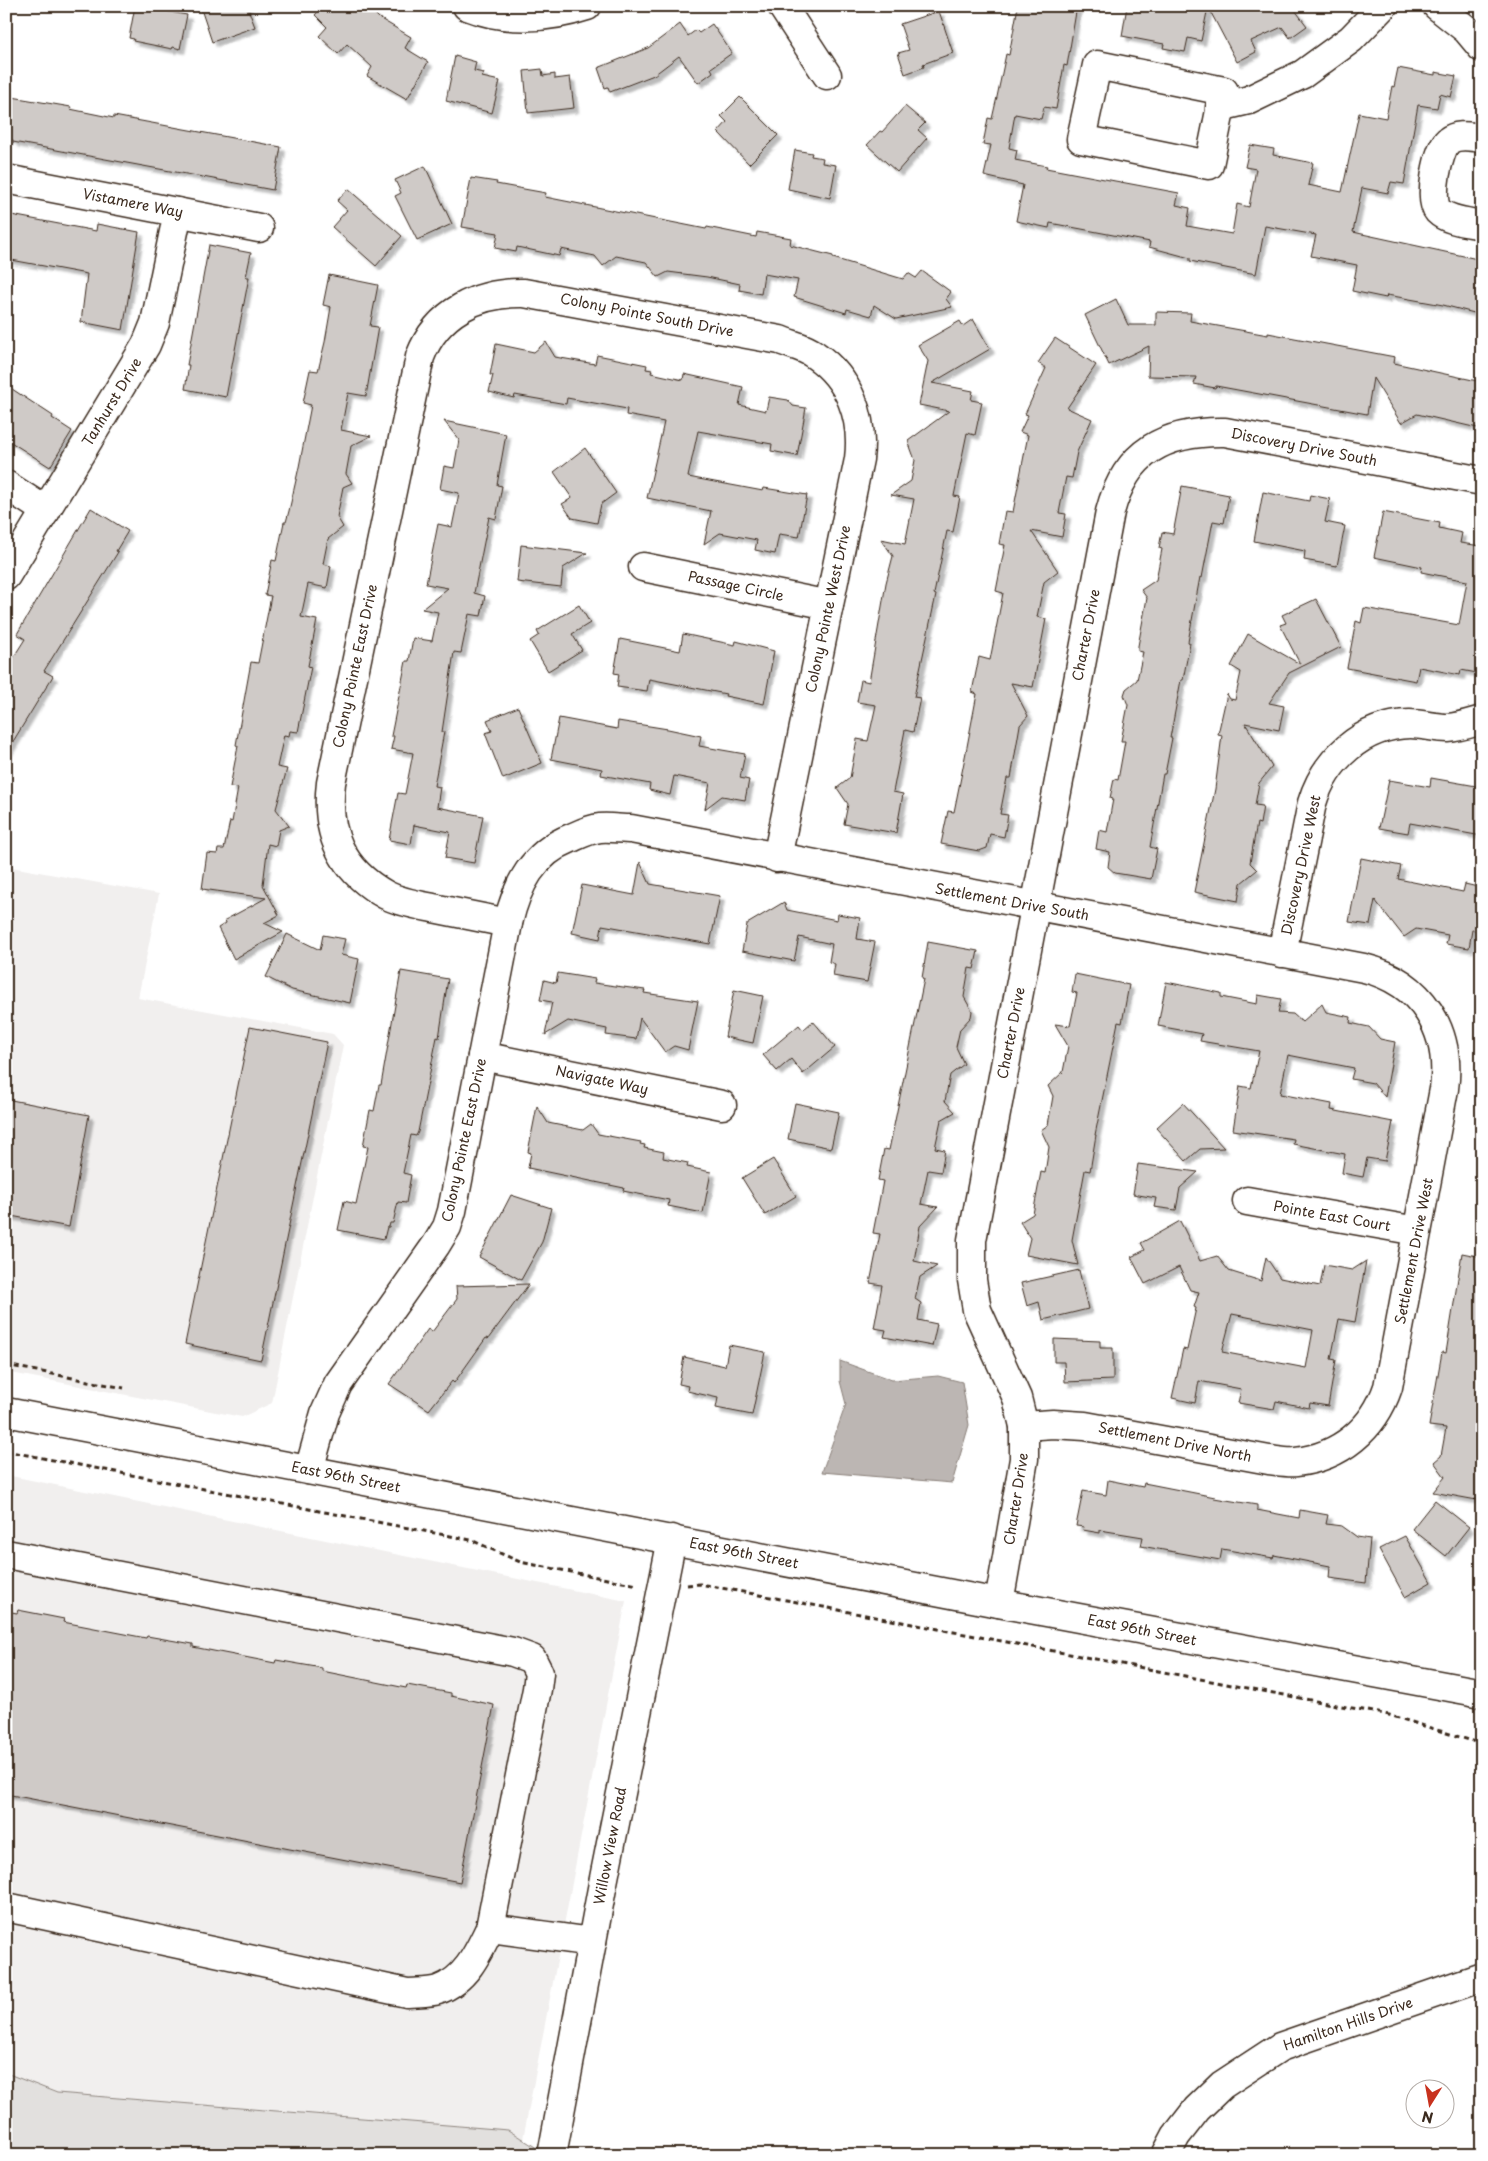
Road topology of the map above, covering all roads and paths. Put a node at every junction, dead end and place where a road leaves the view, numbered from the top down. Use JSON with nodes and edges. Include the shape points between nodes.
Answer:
{"nodes":[{"id":1,"x":466,"y":6,"type":"edge"},
{"id":2,"x":586,"y":6,"type":"edge"},
{"id":3,"x":782,"y":6,"type":"edge"},
{"id":4,"x":1383,"y":6,"type":"edge"},
{"id":5,"x":1437,"y":6,"type":"edge"},
{"id":6,"x":1482,"y":48,"type":"edge"},
{"id":7,"x":827,"y":75,"type":"dead end"},
{"id":8,"x":1220,"y":107,"type":"junction"},
{"id":9,"x":1482,"y":138,"type":"edge"},
{"id":10,"x":6,"y":179,"type":"edge"},
{"id":11,"x":178,"y":212,"type":"junction"},
{"id":12,"x":1482,"y":225,"type":"edge"},
{"id":13,"x":259,"y":228,"type":"dead end"},
{"id":14,"x":458,"y":308,"type":"joint"},
{"id":15,"x":830,"y":368,"type":"joint"},
{"id":16,"x":1134,"y":463,"type":"joint"},
{"id":17,"x":1482,"y":481,"type":"edge"},
{"id":18,"x":6,"y":485,"type":"edge"},
{"id":19,"x":46,"y":511,"type":"junction"},
{"id":20,"x":644,"y":567,"type":"dead end"},
{"id":21,"x":6,"y":576,"type":"edge"},
{"id":22,"x":829,"y":605,"type":"junction"},
{"id":23,"x":1482,"y":720,"type":"edge"},
{"id":24,"x":571,"y":837,"type":"joint"},
{"id":25,"x":777,"y":858,"type":"junction"},
{"id":26,"x":1035,"y":906,"type":"junction"},
{"id":27,"x":508,"y":923,"type":"junction"},
{"id":28,"x":1282,"y":953,"type":"junction"},
{"id":29,"x":1435,"y":1021,"type":"joint"},
{"id":30,"x":482,"y":1056,"type":"junction"},
{"id":31,"x":722,"y":1105,"type":"dead end"},
{"id":32,"x":1247,"y":1201,"type":"dead end"},
{"id":33,"x":1418,"y":1231,"type":"junction"},
{"id":34,"x":6,"y":1364,"type":"edge"},
{"id":35,"x":124,"y":1388,"type":"dead end"},
{"id":36,"x":6,"y":1412,"type":"edge"},
{"id":37,"x":1024,"y":1426,"type":"junction"},
{"id":38,"x":6,"y":1451,"type":"edge"},
{"id":39,"x":1325,"y":1455,"type":"joint"},
{"id":40,"x":309,"y":1470,"type":"junction"},
{"id":41,"x":672,"y":1539,"type":"junction"},
{"id":42,"x":6,"y":1554,"type":"edge"},
{"id":43,"x":661,"y":1586,"type":"junction"},
{"id":44,"x":999,"y":1603,"type":"junction"},
{"id":45,"x":1482,"y":1693,"type":"edge"},
{"id":46,"x":1482,"y":1744,"type":"edge"},
{"id":47,"x":6,"y":1907,"type":"edge"},
{"id":48,"x":490,"y":1928,"type":"junction"},
{"id":49,"x":592,"y":1942,"type":"junction"},
{"id":50,"x":1482,"y":1977,"type":"edge"},
{"id":51,"x":552,"y":2155,"type":"edge"},
{"id":52,"x":1166,"y":2155,"type":"edge"}],
"edges":[{"from":1,"to":2,"type":"street","via":[[504,16],[535,17]]},
{"from":3,"to":7,"type":"street"},
{"from":4,"to":8,"type":"street","via":[[1351,39],[1303,74],[1249,100]]},
{"from":5,"to":6,"type":"street","via":[[1467,30]]},
{"from":8,"to":8,"type":"street","via":[[1224,91],[1097,65],[1082,139],[1209,165]]},
{"from":9,"to":12,"type":"street","via":[[1462,135],[1447,142],[1441,154],[1433,193],[1435,207],[1440,212]]},
{"from":10,"to":11,"type":"street","name":"Vistamere Way"},
{"from":11,"to":13,"type":"street","name":"Vistamere Way"},
{"from":11,"to":19,"type":"street","name":"Tanhurst Drive","via":[[155,323],[146,345]]},
{"from":14,"to":15,"type":"street","name":"Colony Pointe South Drive","via":[[478,298],[524,293],[780,340],[814,354]]},
{"from":14,"to":27,"type":"street","name":"Colony Pointe East Drive","via":[[432,332],[418,363],[331,783],[330,813],[334,835],[343,856],[358,876],[385,894],[409,903]]},
{"from":15,"to":22,"type":"street","name":"Colony Pointe West Drive","via":[[850,395],[857,413],[860,446]]},
{"from":16,"to":17,"type":"street","name":"Discovery Drive South","via":[[1151,448],[1172,438],[1199,431],[1225,432]]},
{"from":16,"to":26,"type":"street","name":"Charter Drive","via":[[1118,486],[1110,512]]},
{"from":18,"to":19,"type":"street"},
{"from":19,"to":21,"type":"street","name":"Tanhurst Drive"},
{"from":20,"to":22,"type":"street","name":"Passage Circle"},
{"from":22,"to":25,"type":"street","name":"Colony Pointe West Drive"},
{"from":23,"to":28,"type":"street","name":"Discovery Drive West","via":[[1449,728],[1408,724],[1378,730],[1351,744],[1329,767],[1312,804]]},
{"from":24,"to":25,"type":"street","name":"Settlement Drive South","via":[[599,828],[630,829]]},
{"from":24,"to":27,"type":"street","name":"Colony Pointe East Drive","via":[[550,848],[528,872],[514,900]]},
{"from":25,"to":26,"type":"street","name":"Settlement Drive South"},
{"from":26,"to":28,"type":"street","name":"Settlement Drive South"},
{"from":26,"to":37,"type":"street","name":"Charter Drive","via":[[971,1260],[978,1310],[1017,1398]]},
{"from":27,"to":30,"type":"street","name":"Colony Pointe East Drive"},
{"from":28,"to":29,"type":"street","name":"Settlement Drive South","via":[[1364,968],[1388,976],[1409,989]]},
{"from":29,"to":33,"type":"street","name":"Settlement Drive West","via":[[1444,1050],[1446,1080]]},
{"from":30,"to":31,"type":"street","name":"Navigate Way"},
{"from":30,"to":40,"type":"street","name":"Colony Pointe East Drive","via":[[447,1227],[338,1384],[324,1413]]},
{"from":32,"to":33,"type":"street","name":"Pointe East Court"},
{"from":33,"to":39,"type":"street","name":"Settlement Drive West","via":[[1385,1395],[1361,1432]]},
{"from":34,"to":35,"type":"path"},
{"from":36,"to":40,"type":"street","name":"East 96th Street"},
{"from":37,"to":39,"type":"street","name":"Settlement Drive North","via":[[1085,1426],[1269,1460],[1294,1462]]},
{"from":37,"to":44,"type":"street","name":"Charter Drive","via":[[1024,1459]]},
{"from":38,"to":43,"type":"path","via":[[462,1538],[520,1562],[632,1584]]},
{"from":40,"to":41,"type":"street","name":"East 96th Street"},
{"from":41,"to":43,"type":"street","name":"Willow View Road"},
{"from":41,"to":44,"type":"street","name":"East 96th Street"},
{"from":42,"to":48,"type":"street","via":[[513,1652],[532,1659],[540,1673],[538,1689]]},
{"from":43,"to":46,"type":"path","via":[[700,1584],[1390,1715]]},
{"from":43,"to":49,"type":"street","name":"Willow View Road"},
{"from":44,"to":45,"type":"street","name":"East 96th Street"},
{"from":47,"to":48,"type":"street","via":[[407,1993],[437,1990],[458,1980],[475,1959]]},
{"from":48,"to":49,"type":"street"},
{"from":49,"to":51,"type":"street","name":"Willow View Road"},
{"from":50,"to":52,"type":"street","name":"Hamilton Hills Drive","via":[[1280,2047],[1222,2085],[1197,2109]]}]}
